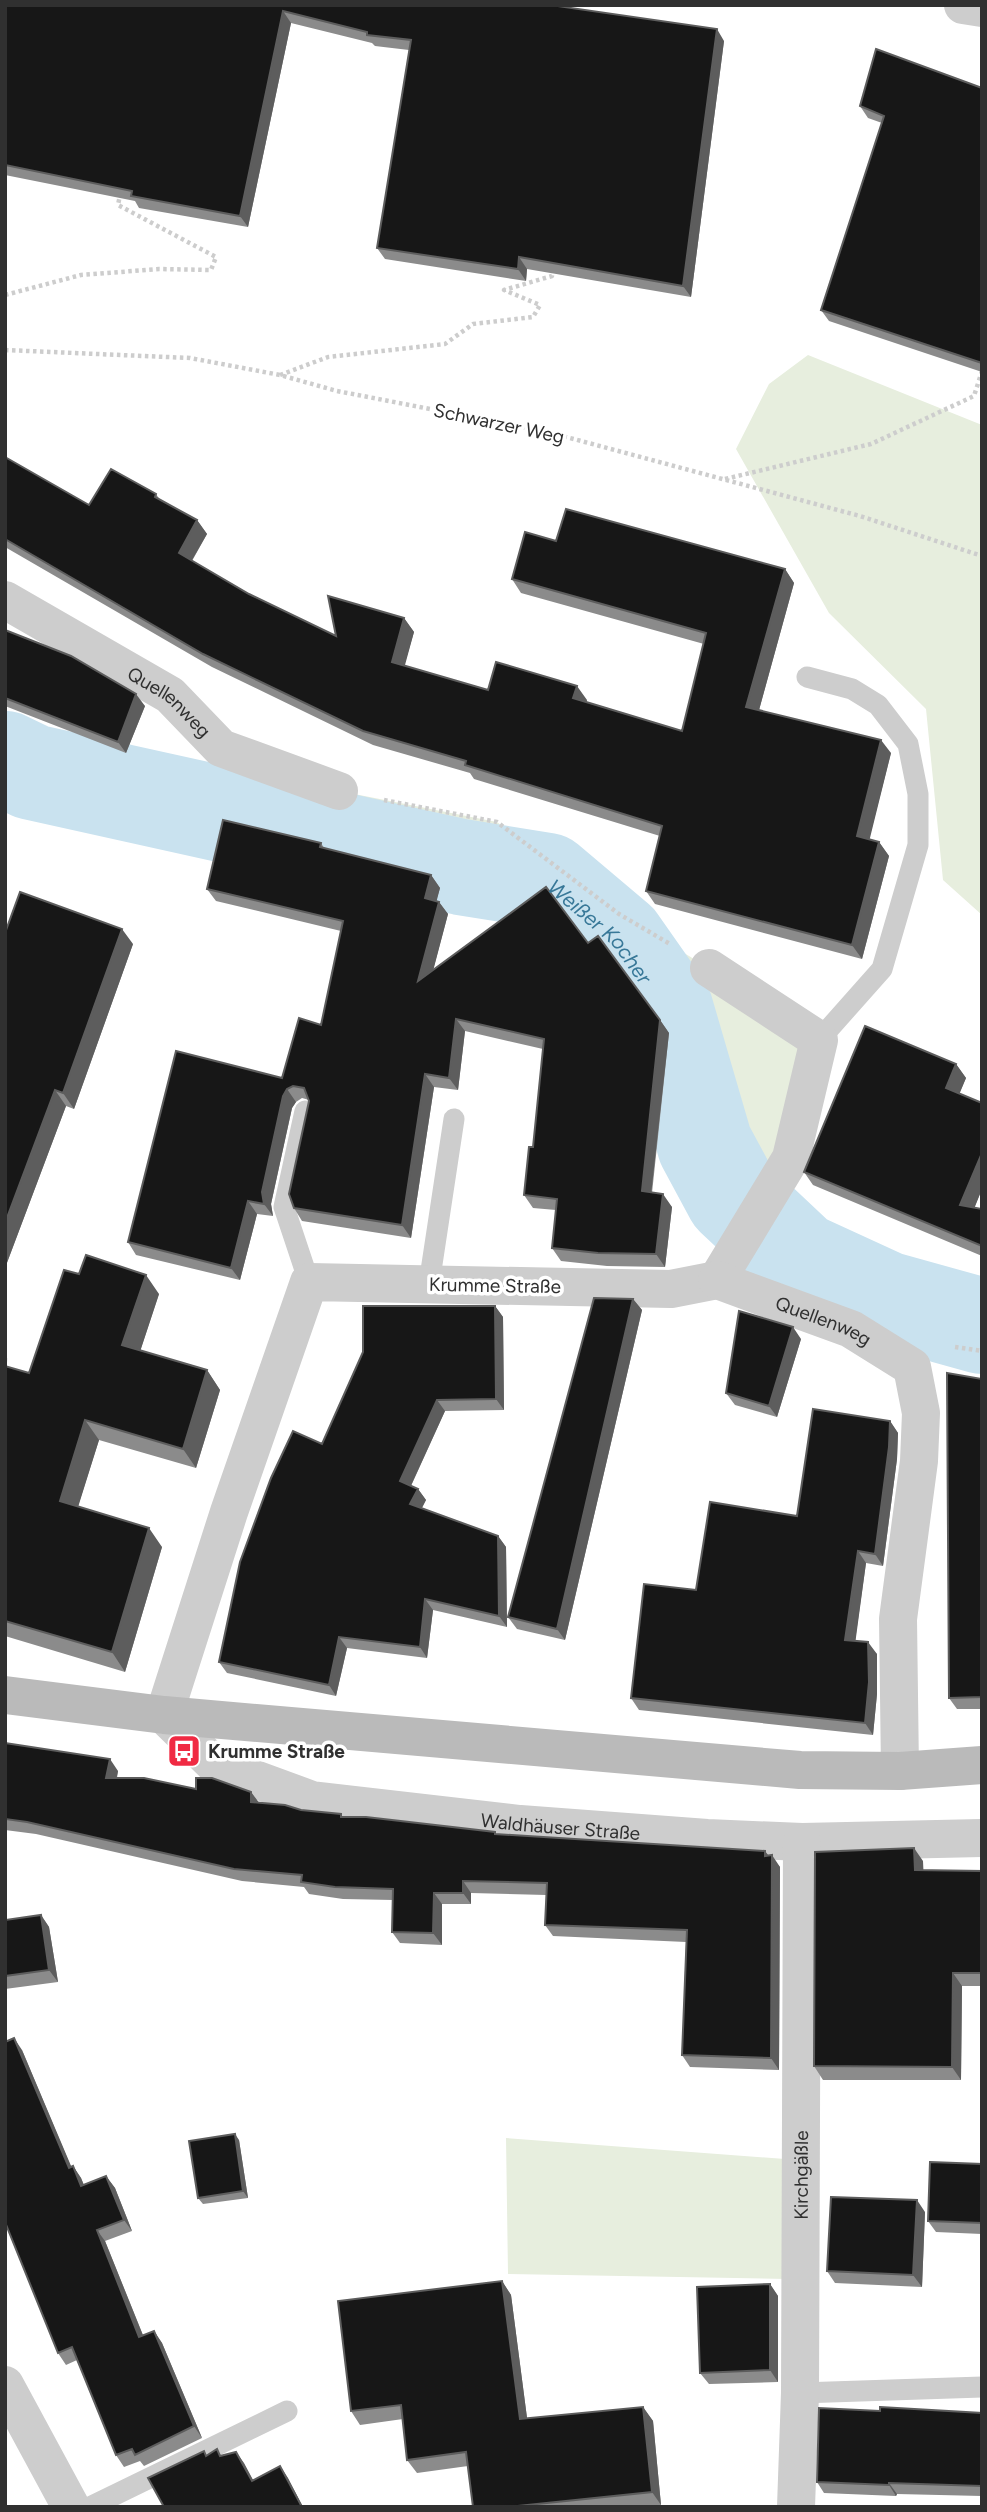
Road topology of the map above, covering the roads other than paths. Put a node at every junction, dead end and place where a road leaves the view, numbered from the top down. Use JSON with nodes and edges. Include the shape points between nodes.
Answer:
{"nodes":[{"id":1,"x":963,"y":5,"type":"edge"},
{"id":2,"x":982,"y":8,"type":"edge"},
{"id":3,"x":5,"y":600,"type":"edge"},
{"id":4,"x":807,"y":677,"type":"dead end"},
{"id":5,"x":339,"y":791,"type":"road end"},
{"id":6,"x":709,"y":968,"type":"road end"},
{"id":7,"x":819,"y":1041,"type":"junction"},
{"id":8,"x":305,"y":1111,"type":"edge"},
{"id":9,"x":454,"y":1119,"type":"dead end"},
{"id":10,"x":718,"y":1280,"type":"junction"},
{"id":11,"x":309,"y":1282,"type":"junction"},
{"id":12,"x":429,"y":1284,"type":"junction"},
{"id":13,"x":5,"y":1695,"type":"edge"},
{"id":14,"x":164,"y":1715,"type":"junction"},
{"id":15,"x":982,"y":1765,"type":"edge"},
{"id":16,"x":900,"y":1771,"type":"junction"},
{"id":17,"x":982,"y":1838,"type":"edge"},
{"id":18,"x":802,"y":1842,"type":"junction"},
{"id":19,"x":5,"y":2385,"type":"edge"},
{"id":20,"x":982,"y":2388,"type":"edge"},
{"id":21,"x":800,"y":2393,"type":"junction"},
{"id":22,"x":287,"y":2411,"type":"dead end"},
{"id":23,"x":71,"y":2507,"type":"edge"},
{"id":24,"x":90,"y":2507,"type":"edge"},
{"id":25,"x":796,"y":2507,"type":"edge"}],
"edges":[{"from":1,"to":2,"type":"street"},
{"from":3,"to":5,"type":"street","name":"Quellenweg","via":[[170,695],[221,748]]},
{"from":4,"to":7,"type":"lane","via":[[852,689],[878,705],[908,744],[918,794],[918,845],[882,969]]},
{"from":6,"to":7,"type":"street"},
{"from":7,"to":10,"type":"street","via":[[791,1158]]},
{"from":8,"to":11,"type":"lane","via":[[284,1207]]},
{"from":9,"to":12,"type":"lane"},
{"from":10,"to":12,"type":"street","name":"Krumme Straße","via":[[671,1289]]},
{"from":10,"to":16,"type":"street","name":"Quellenweg","via":[[851,1329],[912,1367],[920,1413],[919,1461],[898,1619]]},
{"from":11,"to":12,"type":"street","name":"Krumme Straße"},
{"from":11,"to":14,"type":"street"},
{"from":13,"to":14,"type":"street"},
{"from":14,"to":16,"type":"street","via":[[800,1770]]},
{"from":14,"to":18,"type":"street","name":"Waldhäuser Straße","via":[[214,1764],[312,1800],[520,1824]]},
{"from":15,"to":16,"type":"street"},
{"from":17,"to":18,"type":"street","name":"Waldhäuser Straße"},
{"from":18,"to":21,"type":"street","name":"Kirchgäßle"},
{"from":19,"to":23,"type":"street"},
{"from":20,"to":21,"type":"lane"},
{"from":21,"to":25,"type":"street","name":"Kirchgäßle"},
{"from":22,"to":24,"type":"lane"}]}
